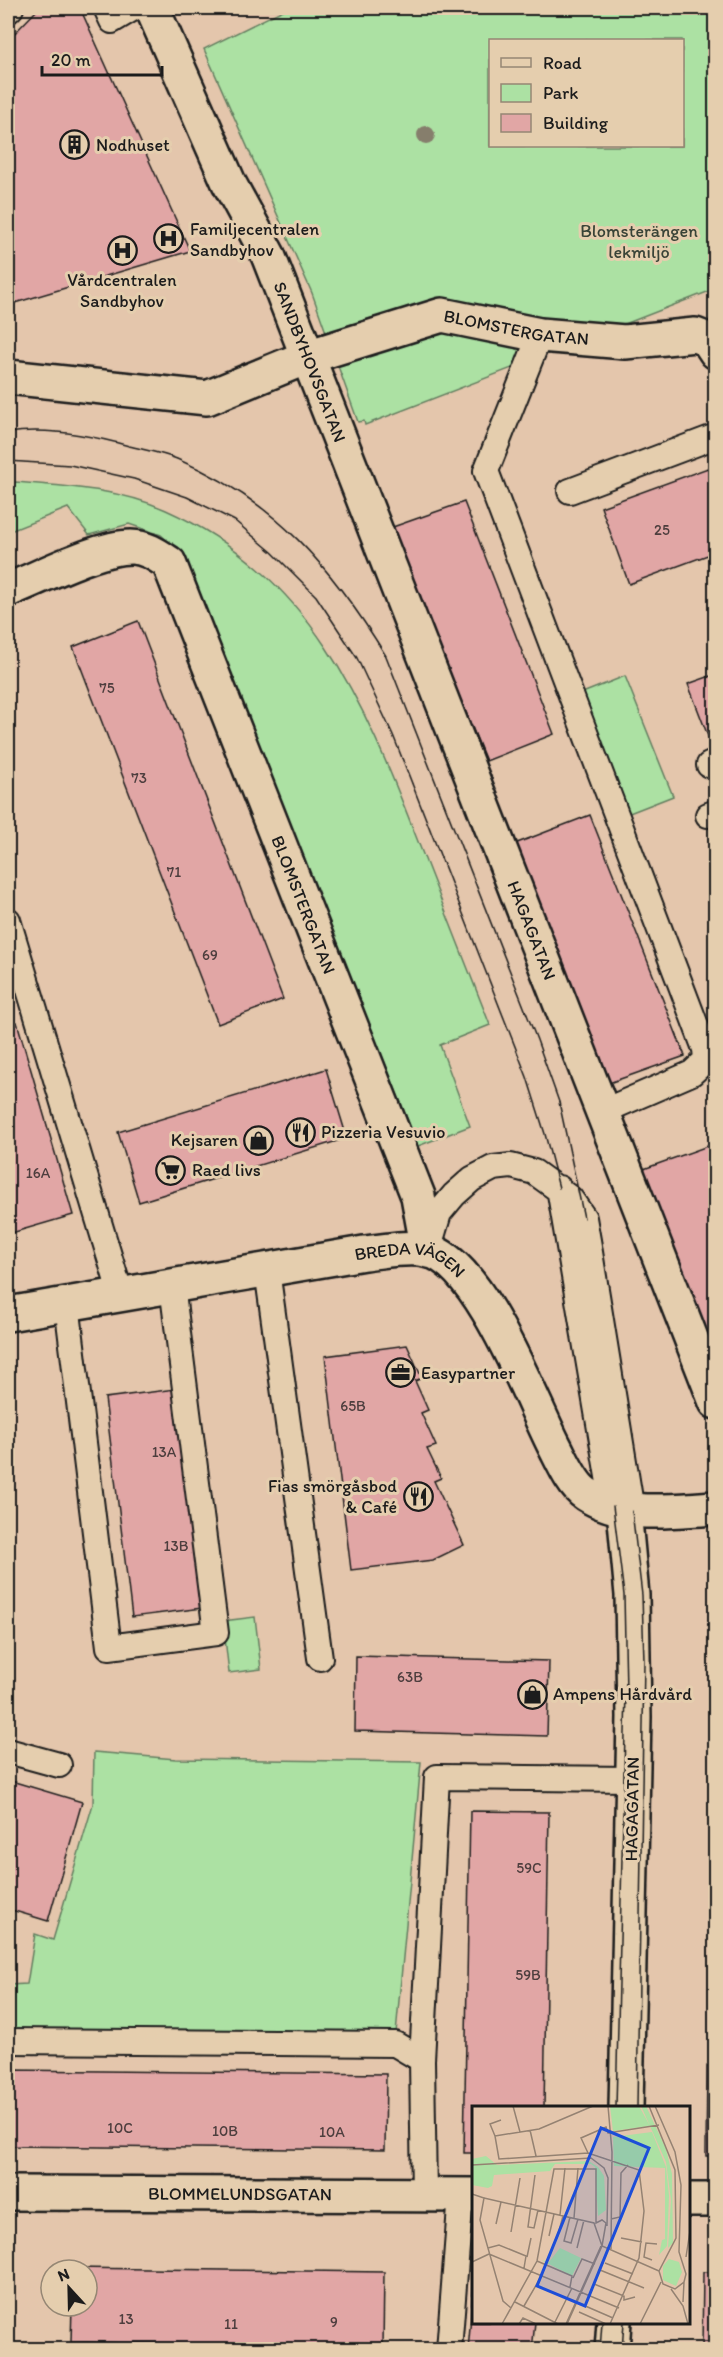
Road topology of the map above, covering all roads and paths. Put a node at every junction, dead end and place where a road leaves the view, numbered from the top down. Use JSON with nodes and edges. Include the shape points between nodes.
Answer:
{"nodes":[{"id":1,"x":11,"y":8,"type":"edge"},
{"id":2,"x":106,"y":8,"type":"edge"},
{"id":3,"x":134,"y":8,"type":"edge"},
{"id":4,"x":152,"y":8,"type":"edge"},
{"id":5,"x":8,"y":11,"type":"edge"},
{"id":6,"x":540,"y":335,"type":"junction"},
{"id":7,"x":705,"y":343,"type":"edge"},
{"id":8,"x":307,"y":357,"type":"junction"},
{"id":9,"x":8,"y":377,"type":"edge"},
{"id":10,"x":716,"y":435,"type":"edge"},
{"id":11,"x":345,"y":457,"type":"joint"},
{"id":12,"x":570,"y":491,"type":"dead end"},
{"id":13,"x":8,"y":590,"type":"edge"},
{"id":14,"x":8,"y":920,"type":"edge"},
{"id":15,"x":604,"y":1111,"type":"junction"},
{"id":16,"x":428,"y":1251,"type":"junction"},
{"id":17,"x":267,"y":1270,"type":"junction"},
{"id":18,"x":172,"y":1286,"type":"junction"},
{"id":19,"x":121,"y":1294,"type":"junction"},
{"id":20,"x":67,"y":1304,"type":"junction"},
{"id":21,"x":8,"y":1314,"type":"edge"},
{"id":22,"x":716,"y":1402,"type":"edge"},
{"id":23,"x":716,"y":1508,"type":"edge"},
{"id":24,"x":623,"y":1509,"type":"junction"},
{"id":25,"x":320,"y":1658,"type":"dead end"},
{"id":26,"x":8,"y":1751,"type":"edge"},
{"id":27,"x":59,"y":1765,"type":"dead end"},
{"id":28,"x":633,"y":1779,"type":"junction"},
{"id":29,"x":8,"y":2041,"type":"edge"},
{"id":30,"x":422,"y":2060,"type":"junction"},
{"id":31,"x":626,"y":2106,"type":"edge"},
{"id":32,"x":424,"y":2195,"type":"junction"},
{"id":33,"x":467,"y":2195,"type":"edge"},
{"id":34,"x":8,"y":2196,"type":"edge"},
{"id":35,"x":690,"y":2200,"type":"edge"},
{"id":36,"x":716,"y":2200,"type":"edge"},
{"id":37,"x":614,"y":2324,"type":"edge"},
{"id":38,"x":449,"y":2349,"type":"edge"},
{"id":39,"x":612,"y":2349,"type":"edge"}],
"edges":[{"from":1,"to":5,"type":"lane"},
{"from":2,"to":3,"type":"lane","via":[[112,21]]},
{"from":4,"to":8,"type":"street","name":"SANDBYHOVSGATAN","via":[[229,183],[268,255]]},
{"from":6,"to":7,"type":"street","name":"BLOMSTERGATAN"},
{"from":6,"to":8,"type":"street","name":"BLOMSTERGATAN","via":[[442,315]]},
{"from":6,"to":15,"type":"lane","via":[[486,471],[706,1060],[692,1073]]},
{"from":8,"to":9,"type":"street","name":"BLOMSTERGATAN","via":[[207,398]]},
{"from":8,"to":11,"type":"street","name":"SANDBYHOVSGATAN"},
{"from":10,"to":12,"type":"lane"},
{"from":11,"to":15,"type":"street","name":"HAGAGATAN"},
{"from":13,"to":16,"type":"street","name":"BLOMSTERGATAN","via":[[109,550],[151,550],[169,562],[418,1196]]},
{"from":14,"to":19,"type":"lane"},
{"from":15,"to":22,"type":"street","name":"HAGAGATAN"},
{"from":16,"to":17,"type":"street","name":"BREDA VÄGEN","via":[[364,1253]]},
{"from":16,"to":24,"type":"street","name":"BREDA VÄGEN","via":[[453,1263],[474,1289],[574,1479],[585,1493]]},
{"from":16,"to":24,"type":"lane","via":[[440,1213],[447,1204],[472,1179],[493,1168],[511,1166],[534,1172],[559,1188]]},
{"from":17,"to":18,"type":"street","name":"BREDA VÄGEN"},
{"from":17,"to":25,"type":"lane"},
{"from":18,"to":19,"type":"street","name":"BREDA VÄGEN"},
{"from":18,"to":20,"type":"lane","via":[[216,1634],[109,1647]]},
{"from":19,"to":20,"type":"street","name":"BREDA VÄGEN"},
{"from":20,"to":21,"type":"street","name":"BREDA VÄGEN"},
{"from":23,"to":24,"type":"street","name":"BREDA VÄGEN"},
{"from":24,"to":28,"type":"street","name":"HAGAGATAN","via":[[632,1595]]},
{"from":26,"to":27,"type":"lane"},
{"from":28,"to":30,"type":"lane","via":[[437,1777]]},
{"from":28,"to":31,"type":"street","name":"HAGAGATAN"},
{"from":29,"to":30,"type":"lane","via":[[395,2044]]},
{"from":30,"to":32,"type":"lane"},
{"from":32,"to":33,"type":"street","name":"BLOMMELUNDSGATAN"},
{"from":32,"to":34,"type":"street","name":"BLOMMELUNDSGATAN"},
{"from":33,"to":38,"type":"lane"},
{"from":35,"to":36,"type":"street"},
{"from":37,"to":39,"type":"street"}]}
